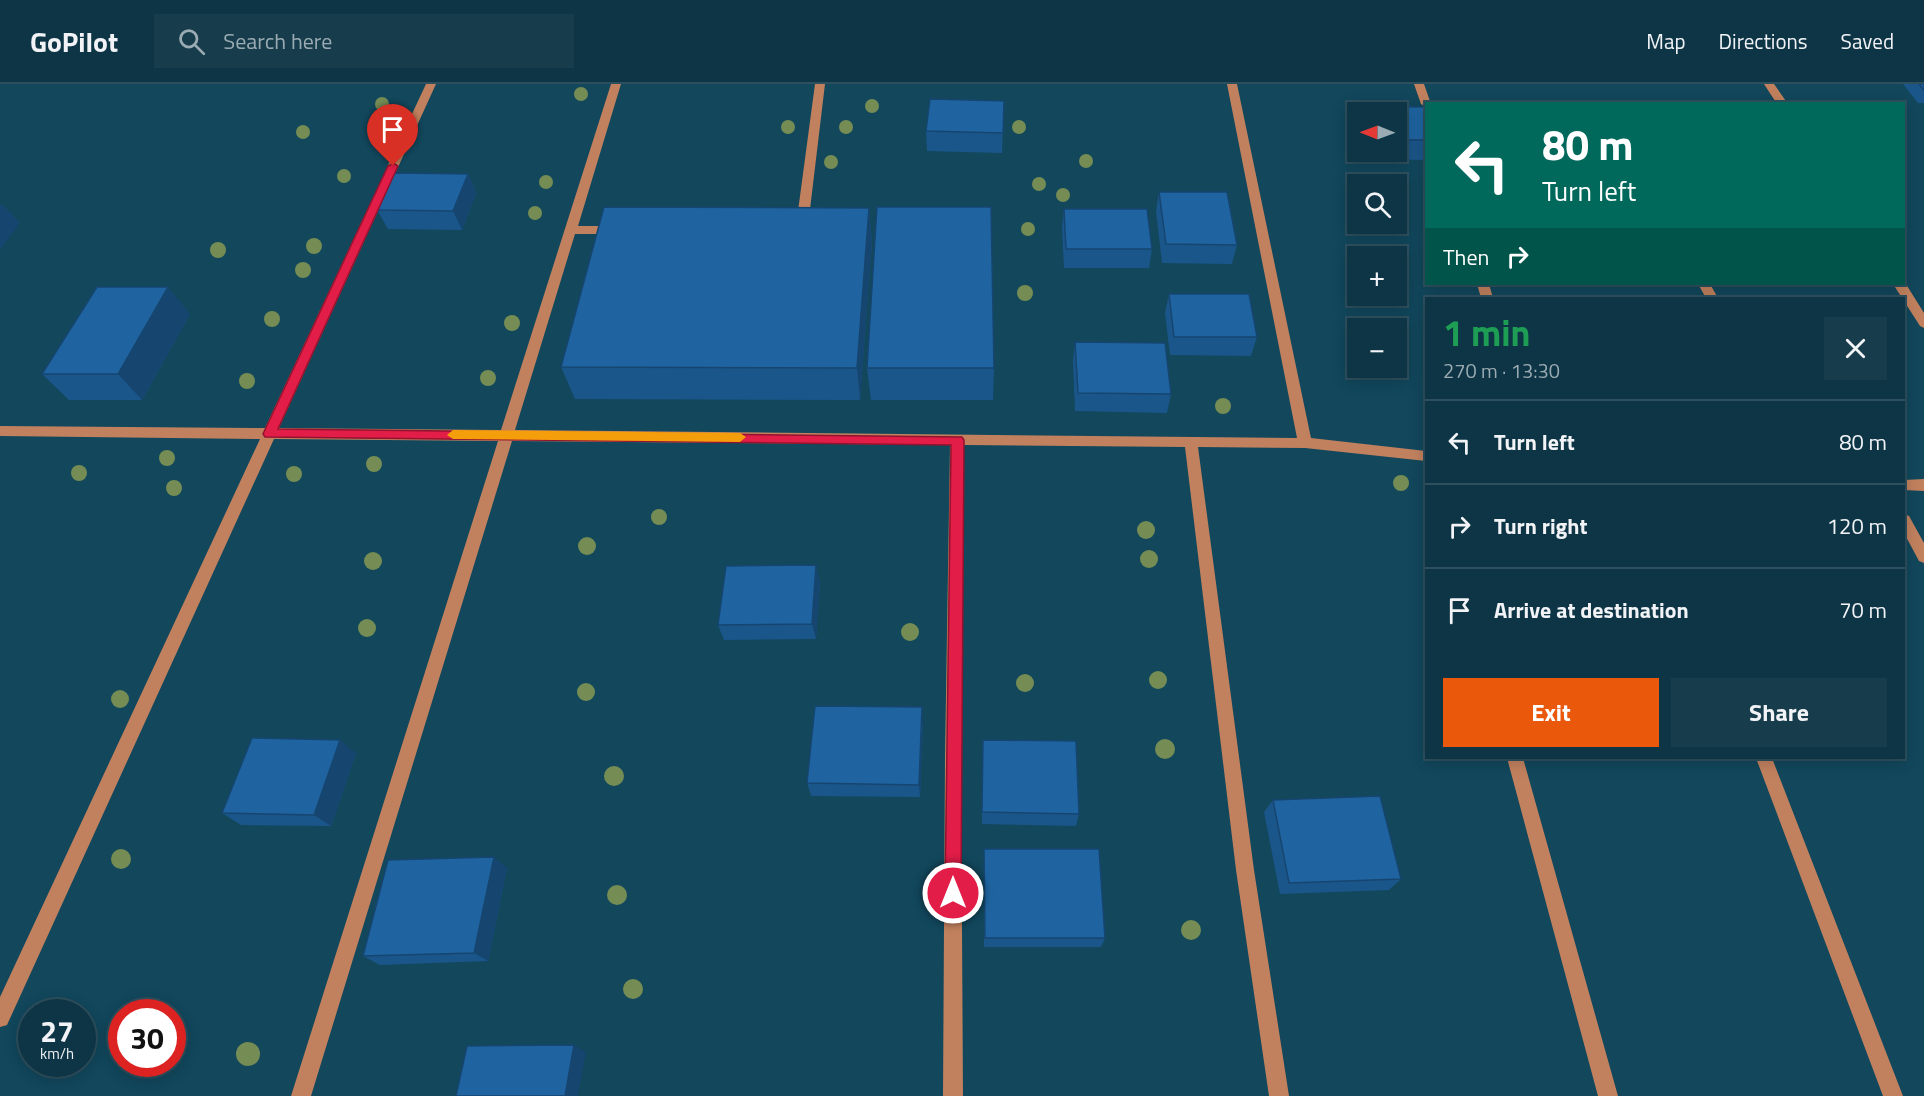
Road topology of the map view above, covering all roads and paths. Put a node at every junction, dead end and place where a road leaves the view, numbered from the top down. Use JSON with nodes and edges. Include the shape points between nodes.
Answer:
{"nodes":[{"id":1,"x":431,"y":84,"type":"edge"},
{"id":2,"x":615,"y":84,"type":"edge"},
{"id":3,"x":820,"y":84,"type":"edge"},
{"id":4,"x":1232,"y":84,"type":"edge"},
{"id":5,"x":1419,"y":84,"type":"edge"},
{"id":6,"x":1769,"y":84,"type":"edge"},
{"id":7,"x":1425,"y":102,"type":"edge"},
{"id":8,"x":1782,"y":102,"type":"edge"},
{"id":9,"x":570,"y":230,"type":"junction"},
{"id":10,"x":628,"y":231,"type":"edge"},
{"id":11,"x":801,"y":232,"type":"edge"},
{"id":12,"x":1900,"y":285,"type":"edge"},
{"id":13,"x":1924,"y":323,"type":"edge"},
{"id":14,"x":0,"y":431,"type":"edge"},
{"id":15,"x":270,"y":434,"type":"junction"},
{"id":16,"x":506,"y":435,"type":"junction"},
{"id":17,"x":957,"y":440,"type":"junction"},
{"id":18,"x":1191,"y":443,"type":"junction"},
{"id":19,"x":1305,"y":443,"type":"junction"},
{"id":20,"x":1425,"y":456,"type":"edge"},
{"id":21,"x":1924,"y":485,"type":"edge"},
{"id":22,"x":1905,"y":486,"type":"edge"},
{"id":23,"x":1905,"y":522,"type":"edge"},
{"id":24,"x":1924,"y":557,"type":"edge"},
{"id":25,"x":1515,"y":759,"type":"edge"},
{"id":26,"x":1764,"y":759,"type":"edge"},
{"id":27,"x":0,"y":1018,"type":"edge"},
{"id":28,"x":301,"y":1096,"type":"edge"},
{"id":29,"x":953,"y":1096,"type":"edge"},
{"id":30,"x":1279,"y":1096,"type":"edge"},
{"id":31,"x":1608,"y":1096,"type":"edge"},
{"id":32,"x":1893,"y":1096,"type":"edge"}],
"edges":[{"from":1,"to":15,"type":"street"},
{"from":2,"to":9,"type":"street"},
{"from":3,"to":11,"type":"street"},
{"from":4,"to":19,"type":"street"},
{"from":5,"to":7,"type":"street"},
{"from":6,"to":8,"type":"street"},
{"from":9,"to":10,"type":"street"},
{"from":9,"to":16,"type":"street"},
{"from":12,"to":13,"type":"street"},
{"from":14,"to":15,"type":"street"},
{"from":15,"to":16,"type":"street"},
{"from":15,"to":27,"type":"street"},
{"from":16,"to":17,"type":"street"},
{"from":16,"to":28,"type":"street"},
{"from":17,"to":18,"type":"street"},
{"from":17,"to":29,"type":"street"},
{"from":18,"to":19,"type":"street"},
{"from":18,"to":30,"type":"street","via":[[1245,870]]},
{"from":19,"to":20,"type":"street"},
{"from":21,"to":22,"type":"street"},
{"from":23,"to":24,"type":"street"},
{"from":25,"to":31,"type":"street"},
{"from":26,"to":32,"type":"street"}]}
